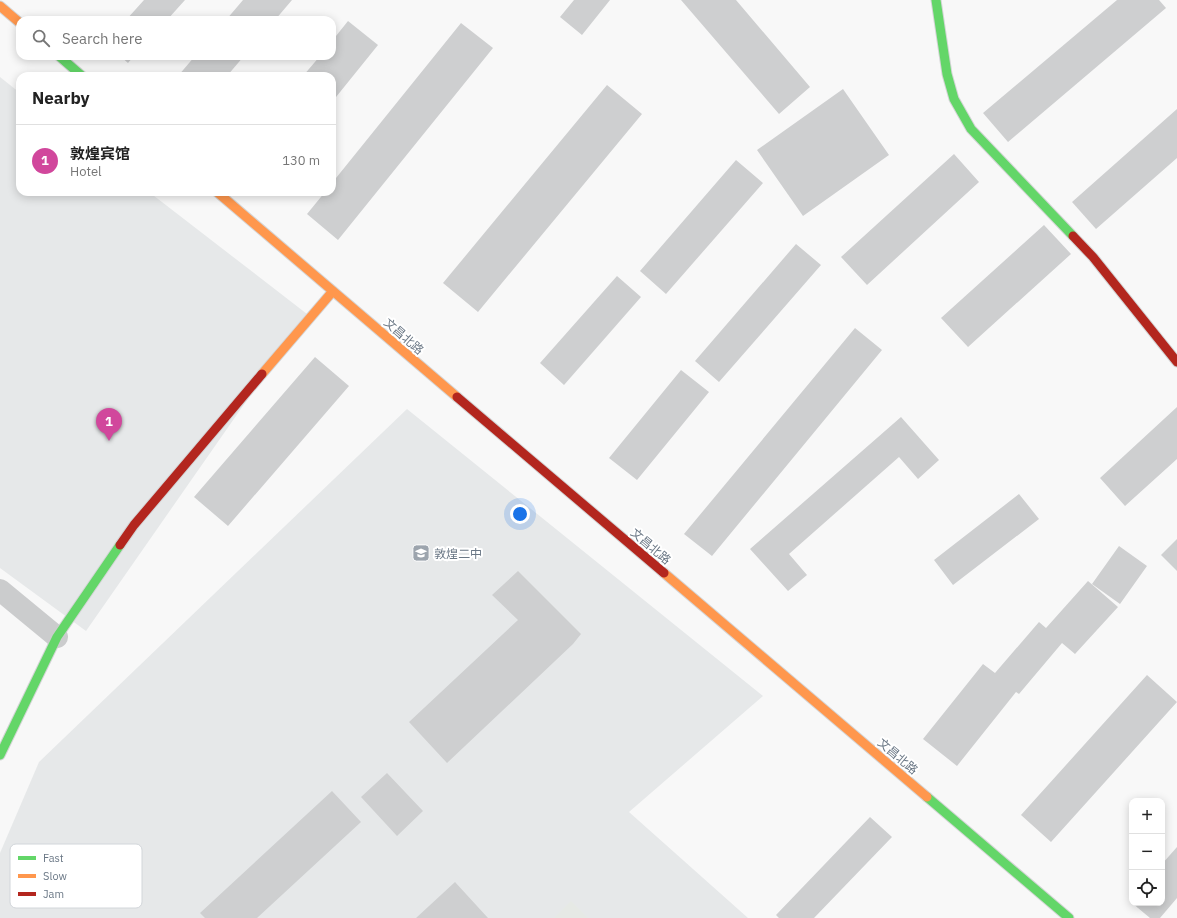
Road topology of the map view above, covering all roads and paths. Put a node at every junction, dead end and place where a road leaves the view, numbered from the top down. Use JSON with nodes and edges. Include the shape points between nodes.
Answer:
{"nodes":[{"id":1,"x":936,"y":0,"type":"edge"},
{"id":2,"x":0,"y":6,"type":"edge"},
{"id":3,"x":16,"y":20,"type":"edge"},
{"id":4,"x":64,"y":60,"type":"edge"},
{"id":5,"x":77,"y":72,"type":"edge"},
{"id":6,"x":222,"y":196,"type":"edge"},
{"id":7,"x":333,"y":291,"type":"junction"},
{"id":8,"x":1177,"y":362,"type":"edge"},
{"id":9,"x":0,"y":590,"type":"edge"},
{"id":10,"x":57,"y":637,"type":"junction"},
{"id":11,"x":0,"y":755,"type":"edge"},
{"id":12,"x":1069,"y":918,"type":"edge"}],
"edges":[{"from":1,"to":8,"type":"street","via":[[947,74],[954,99],[971,129],[1093,257]]},
{"from":2,"to":3,"type":"street"},
{"from":4,"to":5,"type":"street"},
{"from":6,"to":7,"type":"street","name":"文昌北路"},
{"from":7,"to":10,"type":"street","via":[[134,525]]},
{"from":7,"to":12,"type":"street","name":"文昌北路"},
{"from":9,"to":10,"type":"street"},
{"from":10,"to":11,"type":"street"}]}
